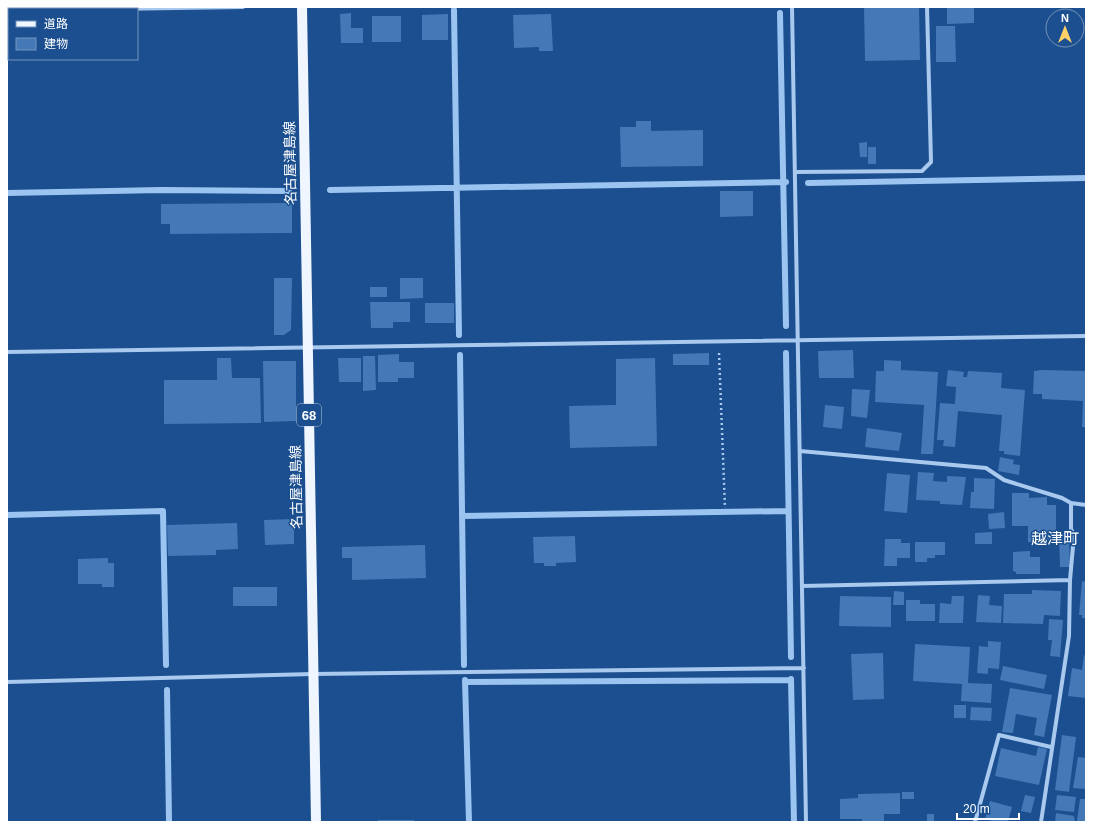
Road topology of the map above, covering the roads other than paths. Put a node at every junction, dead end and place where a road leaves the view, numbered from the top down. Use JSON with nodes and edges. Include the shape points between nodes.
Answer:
{"nodes":[{"id":1,"x":243,"y":7,"type":"edge"},
{"id":2,"x":302,"y":7,"type":"edge"},
{"id":3,"x":792,"y":7,"type":"edge"},
{"id":4,"x":927,"y":7,"type":"edge"},
{"id":5,"x":138,"y":9,"type":"edge"},
{"id":6,"x":795,"y":172,"type":"junction"},
{"id":7,"x":1086,"y":336,"type":"edge"},
{"id":8,"x":799,"y":340,"type":"junction"},
{"id":9,"x":308,"y":346,"type":"junction"},
{"id":10,"x":7,"y":352,"type":"edge"},
{"id":11,"x":800,"y":451,"type":"junction"},
{"id":12,"x":1071,"y":503,"type":"junction"},
{"id":13,"x":1086,"y":505,"type":"edge"},
{"id":14,"x":1070,"y":580,"type":"junction"},
{"id":15,"x":802,"y":586,"type":"junction"},
{"id":16,"x":804,"y":668,"type":"junction"},
{"id":17,"x":313,"y":674,"type":"junction"},
{"id":18,"x":7,"y":682,"type":"edge"},
{"id":19,"x":1052,"y":747,"type":"junction"},
{"id":20,"x":316,"y":822,"type":"edge"},
{"id":21,"x":806,"y":822,"type":"edge"},
{"id":22,"x":975,"y":822,"type":"edge"},
{"id":23,"x":1041,"y":822,"type":"edge"}],
"edges":[{"from":1,"to":5,"type":"street"},
{"from":2,"to":9,"type":"main road","name":"名古屋津島線","number":"68"},
{"from":3,"to":6,"type":"street"},
{"from":4,"to":6,"type":"street","via":[[931,162],[922,170]]},
{"from":6,"to":8,"type":"street"},
{"from":7,"to":8,"type":"street"},
{"from":8,"to":9,"type":"street"},
{"from":8,"to":11,"type":"street"},
{"from":9,"to":10,"type":"street"},
{"from":9,"to":17,"type":"main road","name":"名古屋津島線","number":"68"},
{"from":11,"to":12,"type":"street","via":[[986,468],[1004,480],[1056,495]]},
{"from":11,"to":15,"type":"street"},
{"from":12,"to":13,"type":"street"},
{"from":12,"to":14,"type":"street","via":[[1071,529],[1074,535]]},
{"from":14,"to":15,"type":"street"},
{"from":14,"to":19,"type":"street","via":[[1069,636]]},
{"from":15,"to":16,"type":"street"},
{"from":16,"to":17,"type":"street"},
{"from":16,"to":21,"type":"street"},
{"from":17,"to":18,"type":"street"},
{"from":17,"to":20,"type":"main road","name":"名古屋津島線","number":"68"},
{"from":19,"to":22,"type":"street","via":[[999,735]]},
{"from":19,"to":23,"type":"street"}]}
